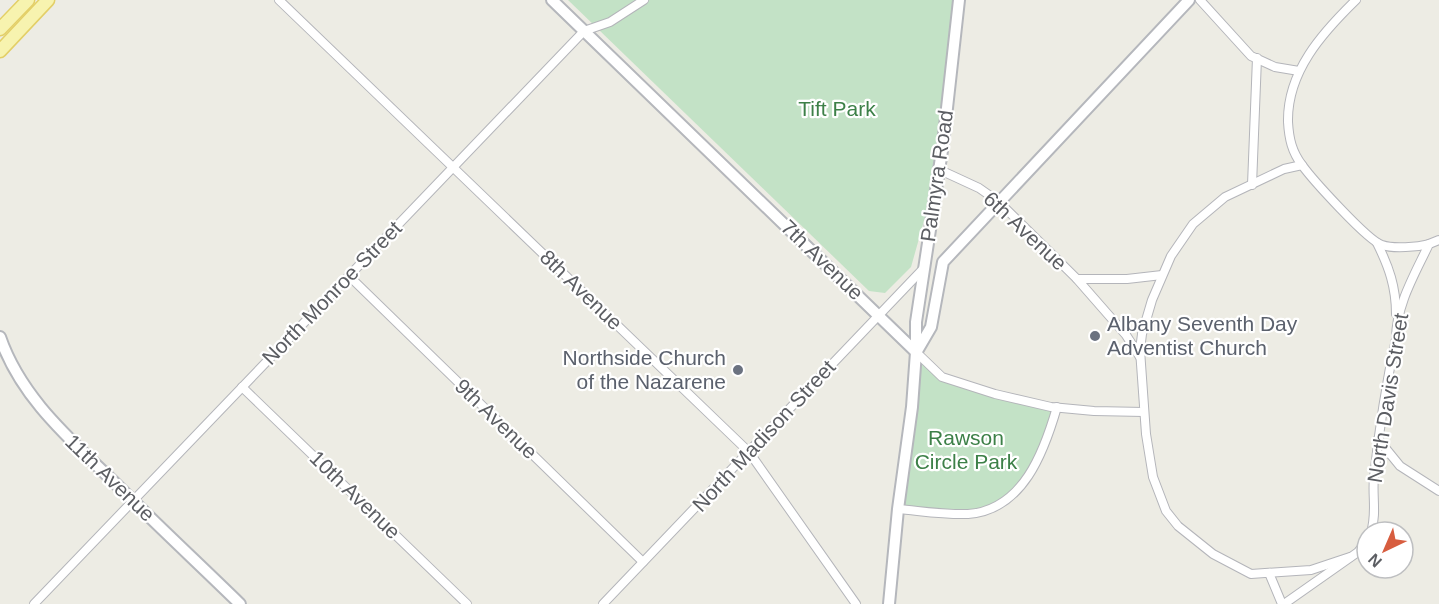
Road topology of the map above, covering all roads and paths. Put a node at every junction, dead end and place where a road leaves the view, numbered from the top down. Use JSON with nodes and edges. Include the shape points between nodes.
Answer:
{"nodes":[{"id":1,"x":28,"y":0,"type":"edge"},
{"id":2,"x":48,"y":0,"type":"edge"},
{"id":3,"x":279,"y":0,"type":"edge"},
{"id":4,"x":552,"y":0,"type":"edge"},
{"id":5,"x":644,"y":0,"type":"edge"},
{"id":6,"x":959,"y":0,"type":"edge"},
{"id":7,"x":1189,"y":0,"type":"edge"},
{"id":8,"x":1200,"y":0,"type":"edge"},
{"id":9,"x":1356,"y":0,"type":"edge"},
{"id":10,"x":0,"y":29,"type":"edge"},
{"id":11,"x":584,"y":31,"type":"junction"},
{"id":12,"x":0,"y":51,"type":"edge"},
{"id":13,"x":1257,"y":58,"type":"junction"},
{"id":14,"x":1299,"y":71,"type":"junction"},
{"id":15,"x":1302,"y":165,"type":"junction"},
{"id":16,"x":452,"y":167,"type":"junction"},
{"id":17,"x":940,"y":170,"type":"junction"},
{"id":18,"x":1252,"y":185,"type":"junction"},
{"id":19,"x":999,"y":202,"type":"junction"},
{"id":20,"x":1439,"y":240,"type":"edge"},
{"id":21,"x":1376,"y":242,"type":"junction"},
{"id":22,"x":1429,"y":244,"type":"junction"},
{"id":23,"x":924,"y":268,"type":"junction"},
{"id":24,"x":1162,"y":274,"type":"junction"},
{"id":25,"x":349,"y":276,"type":"junction"},
{"id":26,"x":1077,"y":279,"type":"junction"},
{"id":27,"x":878,"y":315,"type":"junction"},
{"id":28,"x":1396,"y":323,"type":"junction"},
{"id":29,"x":0,"y":337,"type":"edge"},
{"id":30,"x":916,"y":352,"type":"junction"},
{"id":31,"x":1140,"y":357,"type":"junction"},
{"id":32,"x":242,"y":387,"type":"junction"},
{"id":33,"x":1057,"y":407,"type":"junction"},
{"id":34,"x":1144,"y":412,"type":"junction"},
{"id":35,"x":1378,"y":439,"type":"junction"},
{"id":36,"x":749,"y":452,"type":"junction"},
{"id":37,"x":1439,"y":491,"type":"edge"},
{"id":38,"x":133,"y":501,"type":"junction"},
{"id":39,"x":898,"y":509,"type":"junction"},
{"id":40,"x":1374,"y":520,"type":"edge"},
{"id":41,"x":1355,"y":554,"type":"edge"},
{"id":42,"x":1350,"y":557,"type":"junction"},
{"id":43,"x":643,"y":562,"type":"junction"},
{"id":44,"x":1269,"y":573,"type":"junction"},
{"id":45,"x":34,"y":604,"type":"edge"},
{"id":46,"x":240,"y":604,"type":"edge"},
{"id":47,"x":467,"y":604,"type":"edge"},
{"id":48,"x":603,"y":604,"type":"edge"},
{"id":49,"x":856,"y":604,"type":"edge"},
{"id":50,"x":889,"y":604,"type":"edge"},
{"id":51,"x":1283,"y":604,"type":"edge"}],
"edges":[{"from":1,"to":10,"type":"main road"},
{"from":2,"to":12,"type":"main road"},
{"from":3,"to":16,"type":"street","name":"8th Avenue"},
{"from":4,"to":11,"type":"main road","name":"7th Avenue"},
{"from":5,"to":11,"type":"street","name":"North Monroe Street","via":[[610,22]]},
{"from":6,"to":17,"type":"main road","name":"Palmyra Road"},
{"from":7,"to":19,"type":"main road"},
{"from":8,"to":13,"type":"street","via":[[1237,42]]},
{"from":9,"to":14,"type":"street"},
{"from":11,"to":16,"type":"street","name":"North Monroe Street"},
{"from":11,"to":27,"type":"main road","name":"7th Avenue"},
{"from":13,"to":14,"type":"street","via":[[1275,67]]},
{"from":13,"to":18,"type":"street"},
{"from":14,"to":15,"type":"street","via":[[1290,97],[1289,138]]},
{"from":15,"to":18,"type":"street"},
{"from":15,"to":21,"type":"street"},
{"from":16,"to":25,"type":"street","name":"North Monroe Street"},
{"from":16,"to":36,"type":"street","name":"8th Avenue"},
{"from":17,"to":19,"type":"street","name":"6th Avenue"},
{"from":17,"to":23,"type":"main road","name":"Palmyra Road"},
{"from":18,"to":24,"type":"street","via":[[1225,197],[1193,224]]},
{"from":19,"to":26,"type":"street","name":"6th Avenue"},
{"from":19,"to":30,"type":"main road","name":"Palmyra Road","via":[[943,262],[931,327]]},
{"from":20,"to":22,"type":"street"},
{"from":21,"to":22,"type":"street","via":[[1405,247]]},
{"from":21,"to":28,"type":"street","via":[[1392,275]]},
{"from":22,"to":28,"type":"street","name":"North Davis Street"},
{"from":23,"to":27,"type":"street","name":"North Madison Street"},
{"from":23,"to":30,"type":"main road","name":"Palmyra Road"},
{"from":24,"to":26,"type":"street","name":"6th Avenue"},
{"from":24,"to":31,"type":"street","via":[[1142,334]]},
{"from":25,"to":32,"type":"street","name":"North Monroe Street"},
{"from":25,"to":43,"type":"street","name":"9th Avenue"},
{"from":26,"to":31,"type":"street","name":"6th Avenue","via":[[1126,334]]},
{"from":27,"to":30,"type":"main road","name":"7th Avenue"},
{"from":27,"to":36,"type":"street","name":"North Madison Street"},
{"from":28,"to":35,"type":"street","name":"North Davis Street"},
{"from":29,"to":38,"type":"main road","name":"11th Avenue","via":[[37,404]]},
{"from":30,"to":33,"type":"street","name":"7th Avenue","via":[[942,377],[995,394]]},
{"from":30,"to":39,"type":"main road","name":"Palmyra Road"},
{"from":31,"to":34,"type":"street"},
{"from":32,"to":38,"type":"street","name":"North Monroe Street"},
{"from":32,"to":47,"type":"street","name":"10th Avenue"},
{"from":33,"to":34,"type":"street","name":"7th Avenue"},
{"from":33,"to":39,"type":"street","via":[[1036,465],[1014,495],[986,510],[968,514]]},
{"from":34,"to":44,"type":"street","via":[[1153,477],[1166,511],[1213,554],[1251,574]]},
{"from":35,"to":37,"type":"street","via":[[1400,466]]},
{"from":35,"to":40,"type":"street","name":"North Davis Street"},
{"from":36,"to":43,"type":"street","name":"North Madison Street"},
{"from":36,"to":49,"type":"street","name":"8th Avenue"},
{"from":38,"to":45,"type":"street","name":"North Monroe Street"},
{"from":38,"to":46,"type":"main road","name":"11th Avenue"},
{"from":39,"to":50,"type":"main road","name":"Palmyra Road"},
{"from":41,"to":42,"type":"street"},
{"from":42,"to":44,"type":"street","via":[[1311,570]]},
{"from":42,"to":51,"type":"street"},
{"from":43,"to":48,"type":"street","name":"North Madison Street"},
{"from":44,"to":51,"type":"street"}]}
